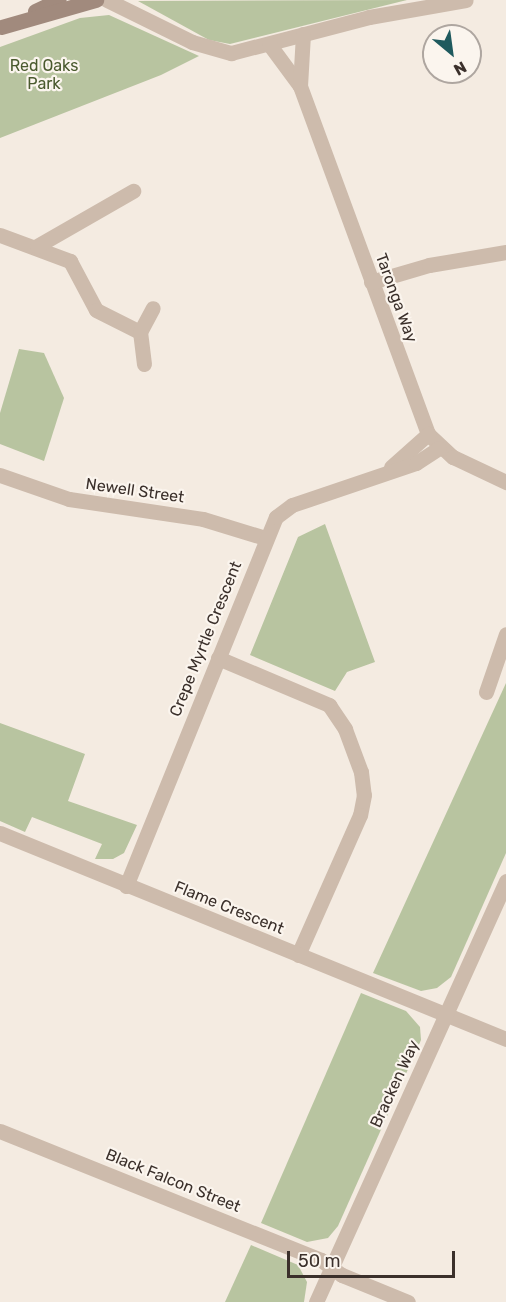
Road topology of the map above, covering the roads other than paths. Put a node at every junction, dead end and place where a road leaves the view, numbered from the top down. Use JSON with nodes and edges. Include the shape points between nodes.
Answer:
{"nodes":[{"id":1,"x":59,"y":0,"type":"edge"},
{"id":2,"x":96,"y":0,"type":"edge"},
{"id":3,"x":107,"y":0,"type":"edge"},
{"id":4,"x":466,"y":0,"type":"edge"},
{"id":5,"x":1,"y":27,"type":"edge"},
{"id":6,"x":303,"y":34,"type":"junction"},
{"id":7,"x":269,"y":44,"type":"junction"},
{"id":8,"x":300,"y":86,"type":"junction"},
{"id":9,"x":133,"y":191,"type":"dead end"},
{"id":10,"x":0,"y":235,"type":"edge"},
{"id":11,"x":37,"y":246,"type":"junction"},
{"id":12,"x":506,"y":252,"type":"edge"},
{"id":13,"x":371,"y":282,"type":"junction"},
{"id":14,"x":153,"y":308,"type":"dead end"},
{"id":15,"x":140,"y":332,"type":"junction"},
{"id":16,"x":144,"y":364,"type":"dead end"},
{"id":17,"x":428,"y":434,"type":"junction"},
{"id":18,"x":439,"y":448,"type":"junction"},
{"id":19,"x":386,"y":470,"type":"junction"},
{"id":20,"x":0,"y":475,"type":"edge"},
{"id":21,"x":506,"y":482,"type":"edge"},
{"id":22,"x":265,"y":538,"type":"junction"},
{"id":23,"x":506,"y":634,"type":"edge"},
{"id":24,"x":218,"y":658,"type":"junction"},
{"id":25,"x":486,"y":692,"type":"dead end"},
{"id":26,"x":0,"y":833,"type":"edge"},
{"id":27,"x":506,"y":881,"type":"edge"},
{"id":28,"x":126,"y":886,"type":"junction"},
{"id":29,"x":298,"y":955,"type":"junction"},
{"id":30,"x":446,"y":1015,"type":"junction"},
{"id":31,"x":506,"y":1039,"type":"edge"},
{"id":32,"x":0,"y":1131,"type":"edge"},
{"id":33,"x":331,"y":1268,"type":"junction"},
{"id":34,"x":316,"y":1302,"type":"edge"},
{"id":35,"x":408,"y":1302,"type":"edge"}],
"edges":[{"from":1,"to":5,"type":"street"},
{"from":2,"to":5,"type":"street"},
{"from":3,"to":7,"type":"street","via":[[220,52]]},
{"from":4,"to":6,"type":"street","via":[[369,17]]},
{"from":6,"to":7,"type":"street"},
{"from":6,"to":8,"type":"street","name":"Taronga Way"},
{"from":7,"to":8,"type":"street","name":"Taronga Way"},
{"from":8,"to":13,"type":"street","name":"Taronga Way"},
{"from":9,"to":11,"type":"street"},
{"from":10,"to":11,"type":"street"},
{"from":11,"to":15,"type":"street","via":[[74,265],[96,310]]},
{"from":12,"to":13,"type":"street","via":[[429,266]]},
{"from":13,"to":17,"type":"street","name":"Taronga Way"},
{"from":14,"to":15,"type":"street"},
{"from":15,"to":16,"type":"street"},
{"from":17,"to":18,"type":"street","name":"Taronga Way"},
{"from":17,"to":19,"type":"street","name":"Crepe Myrtle Crescent"},
{"from":18,"to":19,"type":"street","name":"Crepe Myrtle Crescent","via":[[416,463]]},
{"from":18,"to":21,"type":"street","name":"Taronga Way"},
{"from":19,"to":22,"type":"street","name":"Crepe Myrtle Crescent","via":[[292,505],[276,517]]},
{"from":20,"to":22,"type":"street","name":"Newell Street","via":[[69,499],[203,519]]},
{"from":22,"to":24,"type":"street","name":"Crepe Myrtle Crescent"},
{"from":23,"to":25,"type":"street"},
{"from":24,"to":28,"type":"street","name":"Crepe Myrtle Crescent"},
{"from":24,"to":29,"type":"street","via":[[329,705],[345,729],[361,772],[364,795],[360,815]]},
{"from":26,"to":28,"type":"street","name":"Flame Crescent"},
{"from":27,"to":30,"type":"street","name":"Bracken Way"},
{"from":28,"to":29,"type":"street","name":"Flame Crescent"},
{"from":29,"to":30,"type":"street","name":"Flame Crescent"},
{"from":30,"to":31,"type":"street","name":"Flame Crescent"},
{"from":30,"to":33,"type":"street","name":"Bracken Way"},
{"from":32,"to":33,"type":"street","name":"Black Falcon Street"},
{"from":33,"to":34,"type":"street","name":"Bracken Way"},
{"from":33,"to":35,"type":"street","name":"Black Falcon Street"}]}
